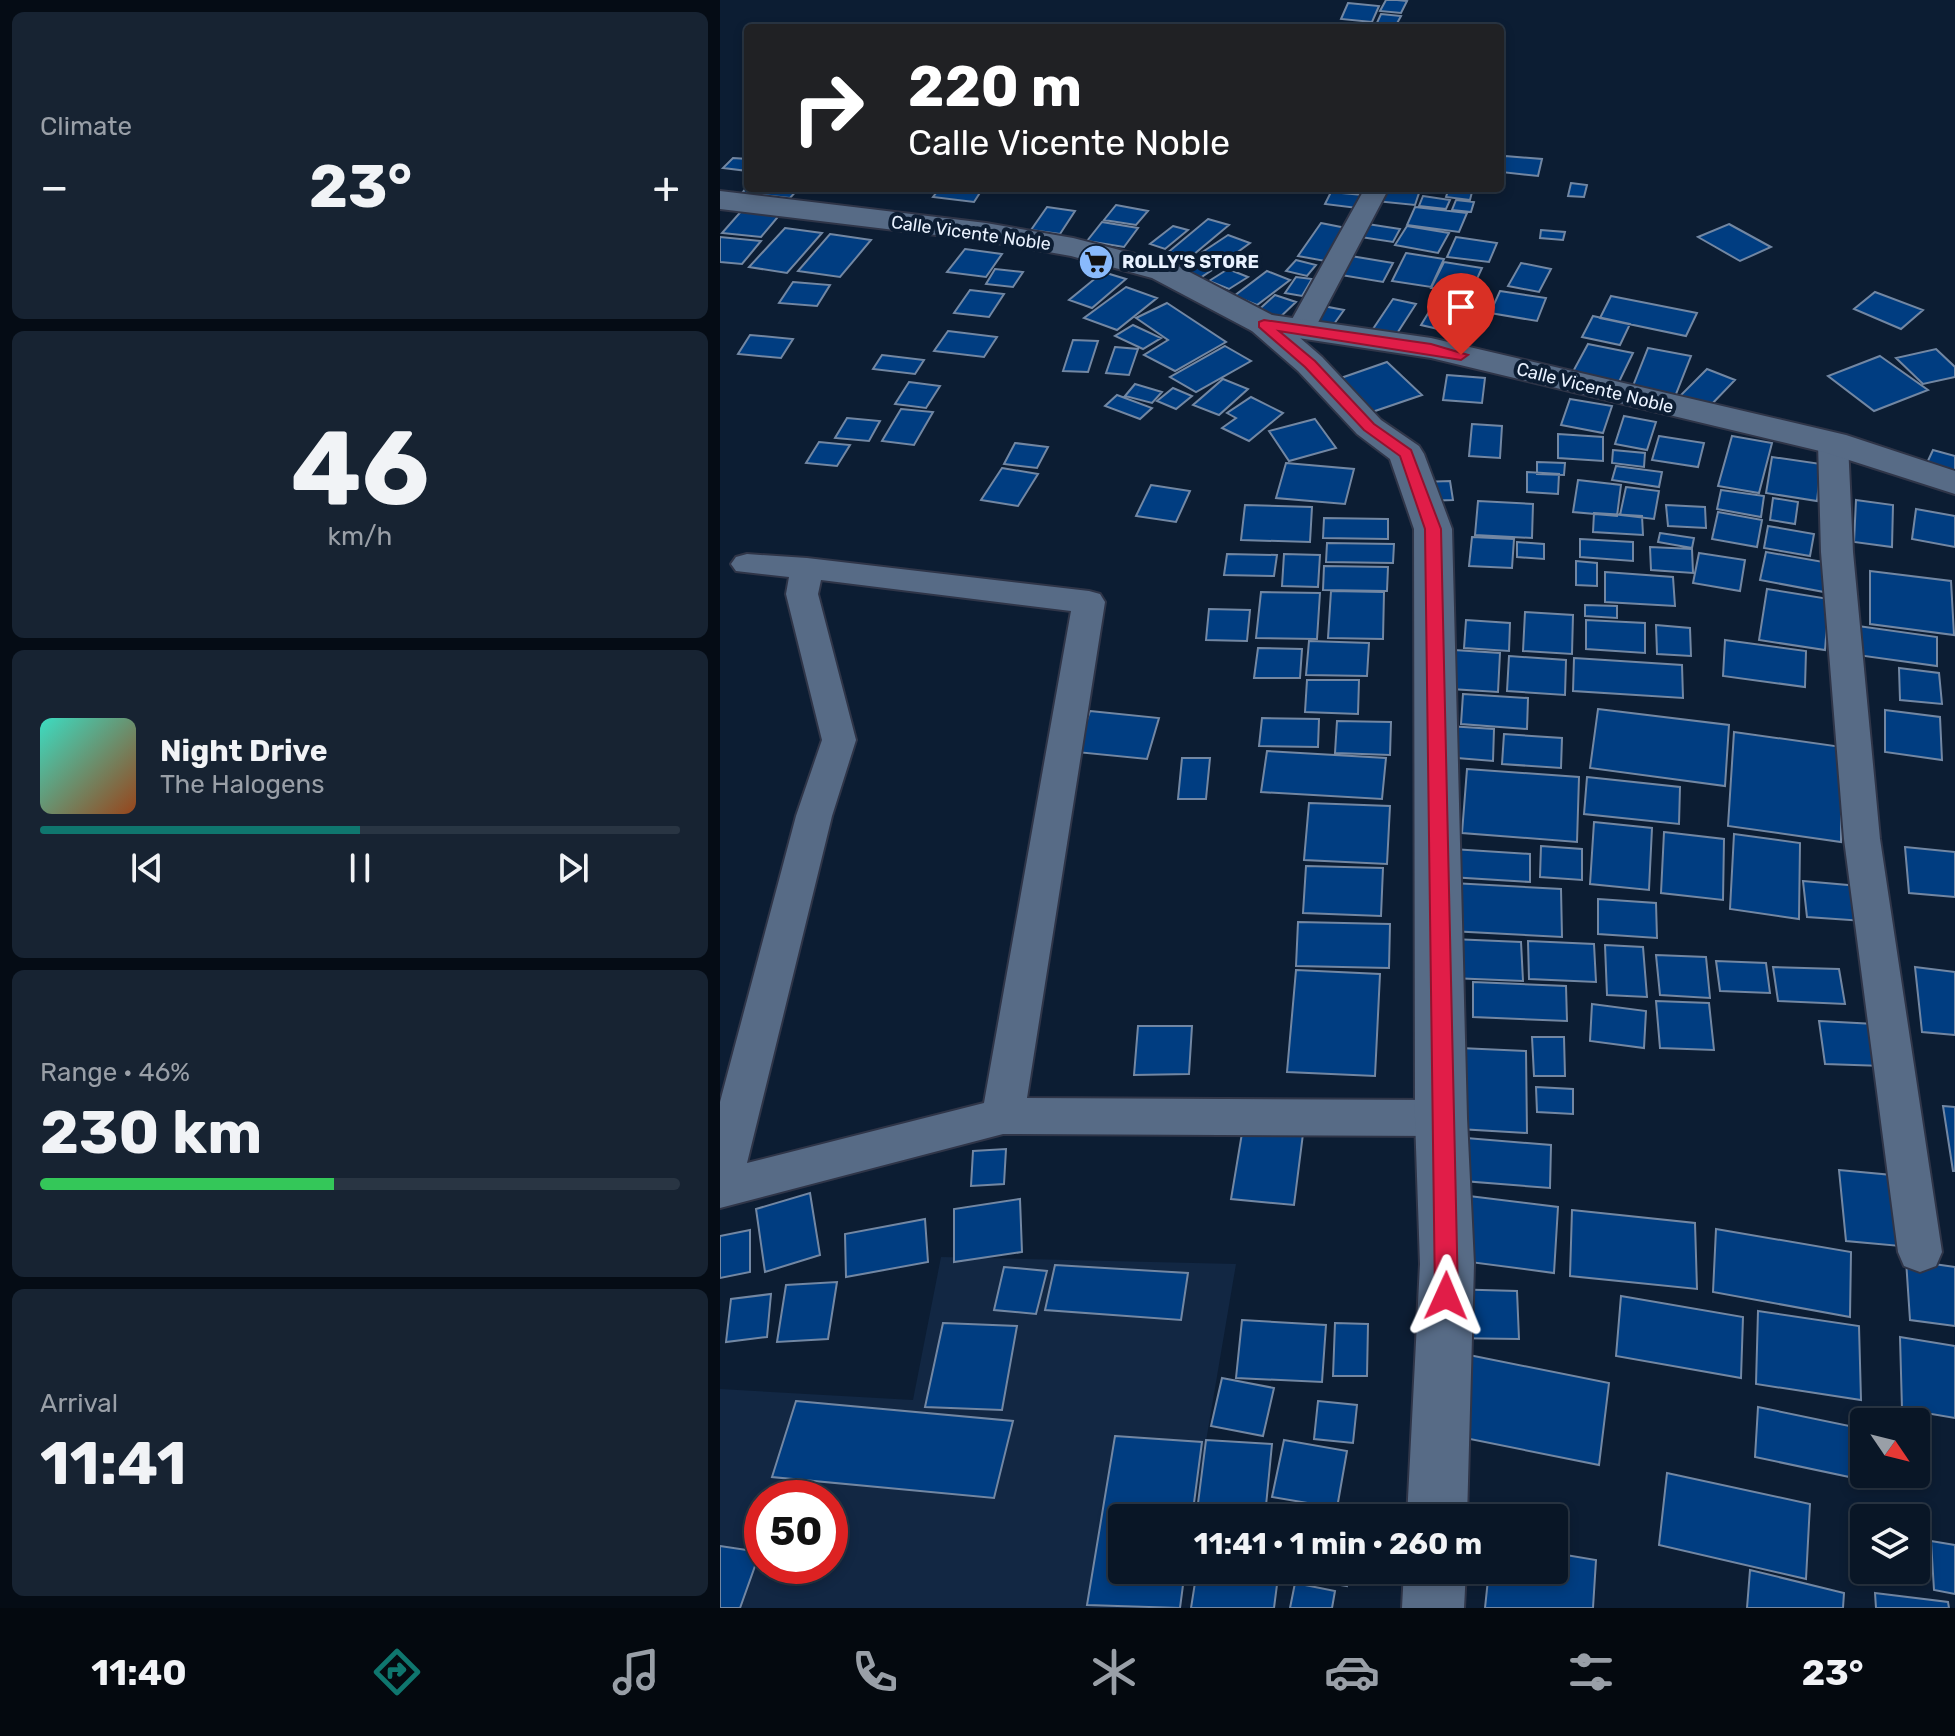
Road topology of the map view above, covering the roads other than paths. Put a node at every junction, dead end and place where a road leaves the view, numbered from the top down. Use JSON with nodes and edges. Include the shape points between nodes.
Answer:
{"nodes":[{"id":1,"x":1374,"y":192,"type":"edge"},
{"id":2,"x":720,"y":200,"type":"edge"},
{"id":3,"x":1282,"y":327,"type":"junction"},
{"id":4,"x":1833,"y":443,"type":"junction"},
{"id":5,"x":1955,"y":483,"type":"edge"},
{"id":6,"x":747,"y":564,"type":"dead end"},
{"id":7,"x":807,"y":568,"type":"junction"},
{"id":8,"x":1003,"y":1116,"type":"junction"},
{"id":9,"x":1441,"y":1118,"type":"junction"},
{"id":10,"x":721,"y":1189,"type":"edge"},
{"id":11,"x":1920,"y":1252,"type":"dead end"},
{"id":12,"x":1438,"y":1504,"type":"edge"},
{"id":13,"x":1434,"y":1584,"type":"edge"},
{"id":14,"x":1433,"y":1608,"type":"edge"}],
"edges":[{"from":1,"to":3,"type":"street"},
{"from":2,"to":3,"type":"main road","name":"Calle Vicente Noble","via":[[1073,247],[1163,271]]},
{"from":3,"to":4,"type":"main road","name":"Calle Vicente Noble","via":[[1431,348]]},
{"from":3,"to":9,"type":"main road","via":[[1369,427],[1406,454],[1433,529]]},
{"from":4,"to":5,"type":"main road","name":"Calle Vicente Noble"},
{"from":4,"to":11,"type":"street","via":[[1862,839]]},
{"from":6,"to":7,"type":"street"},
{"from":7,"to":8,"type":"street","via":[[1089,602]]},
{"from":7,"to":10,"type":"street","via":[[802,594],[839,740],[814,816]]},
{"from":8,"to":9,"type":"street"},
{"from":8,"to":10,"type":"street"},
{"from":9,"to":12,"type":"main road","via":[[1447,1264]]},
{"from":13,"to":14,"type":"main road"}]}
